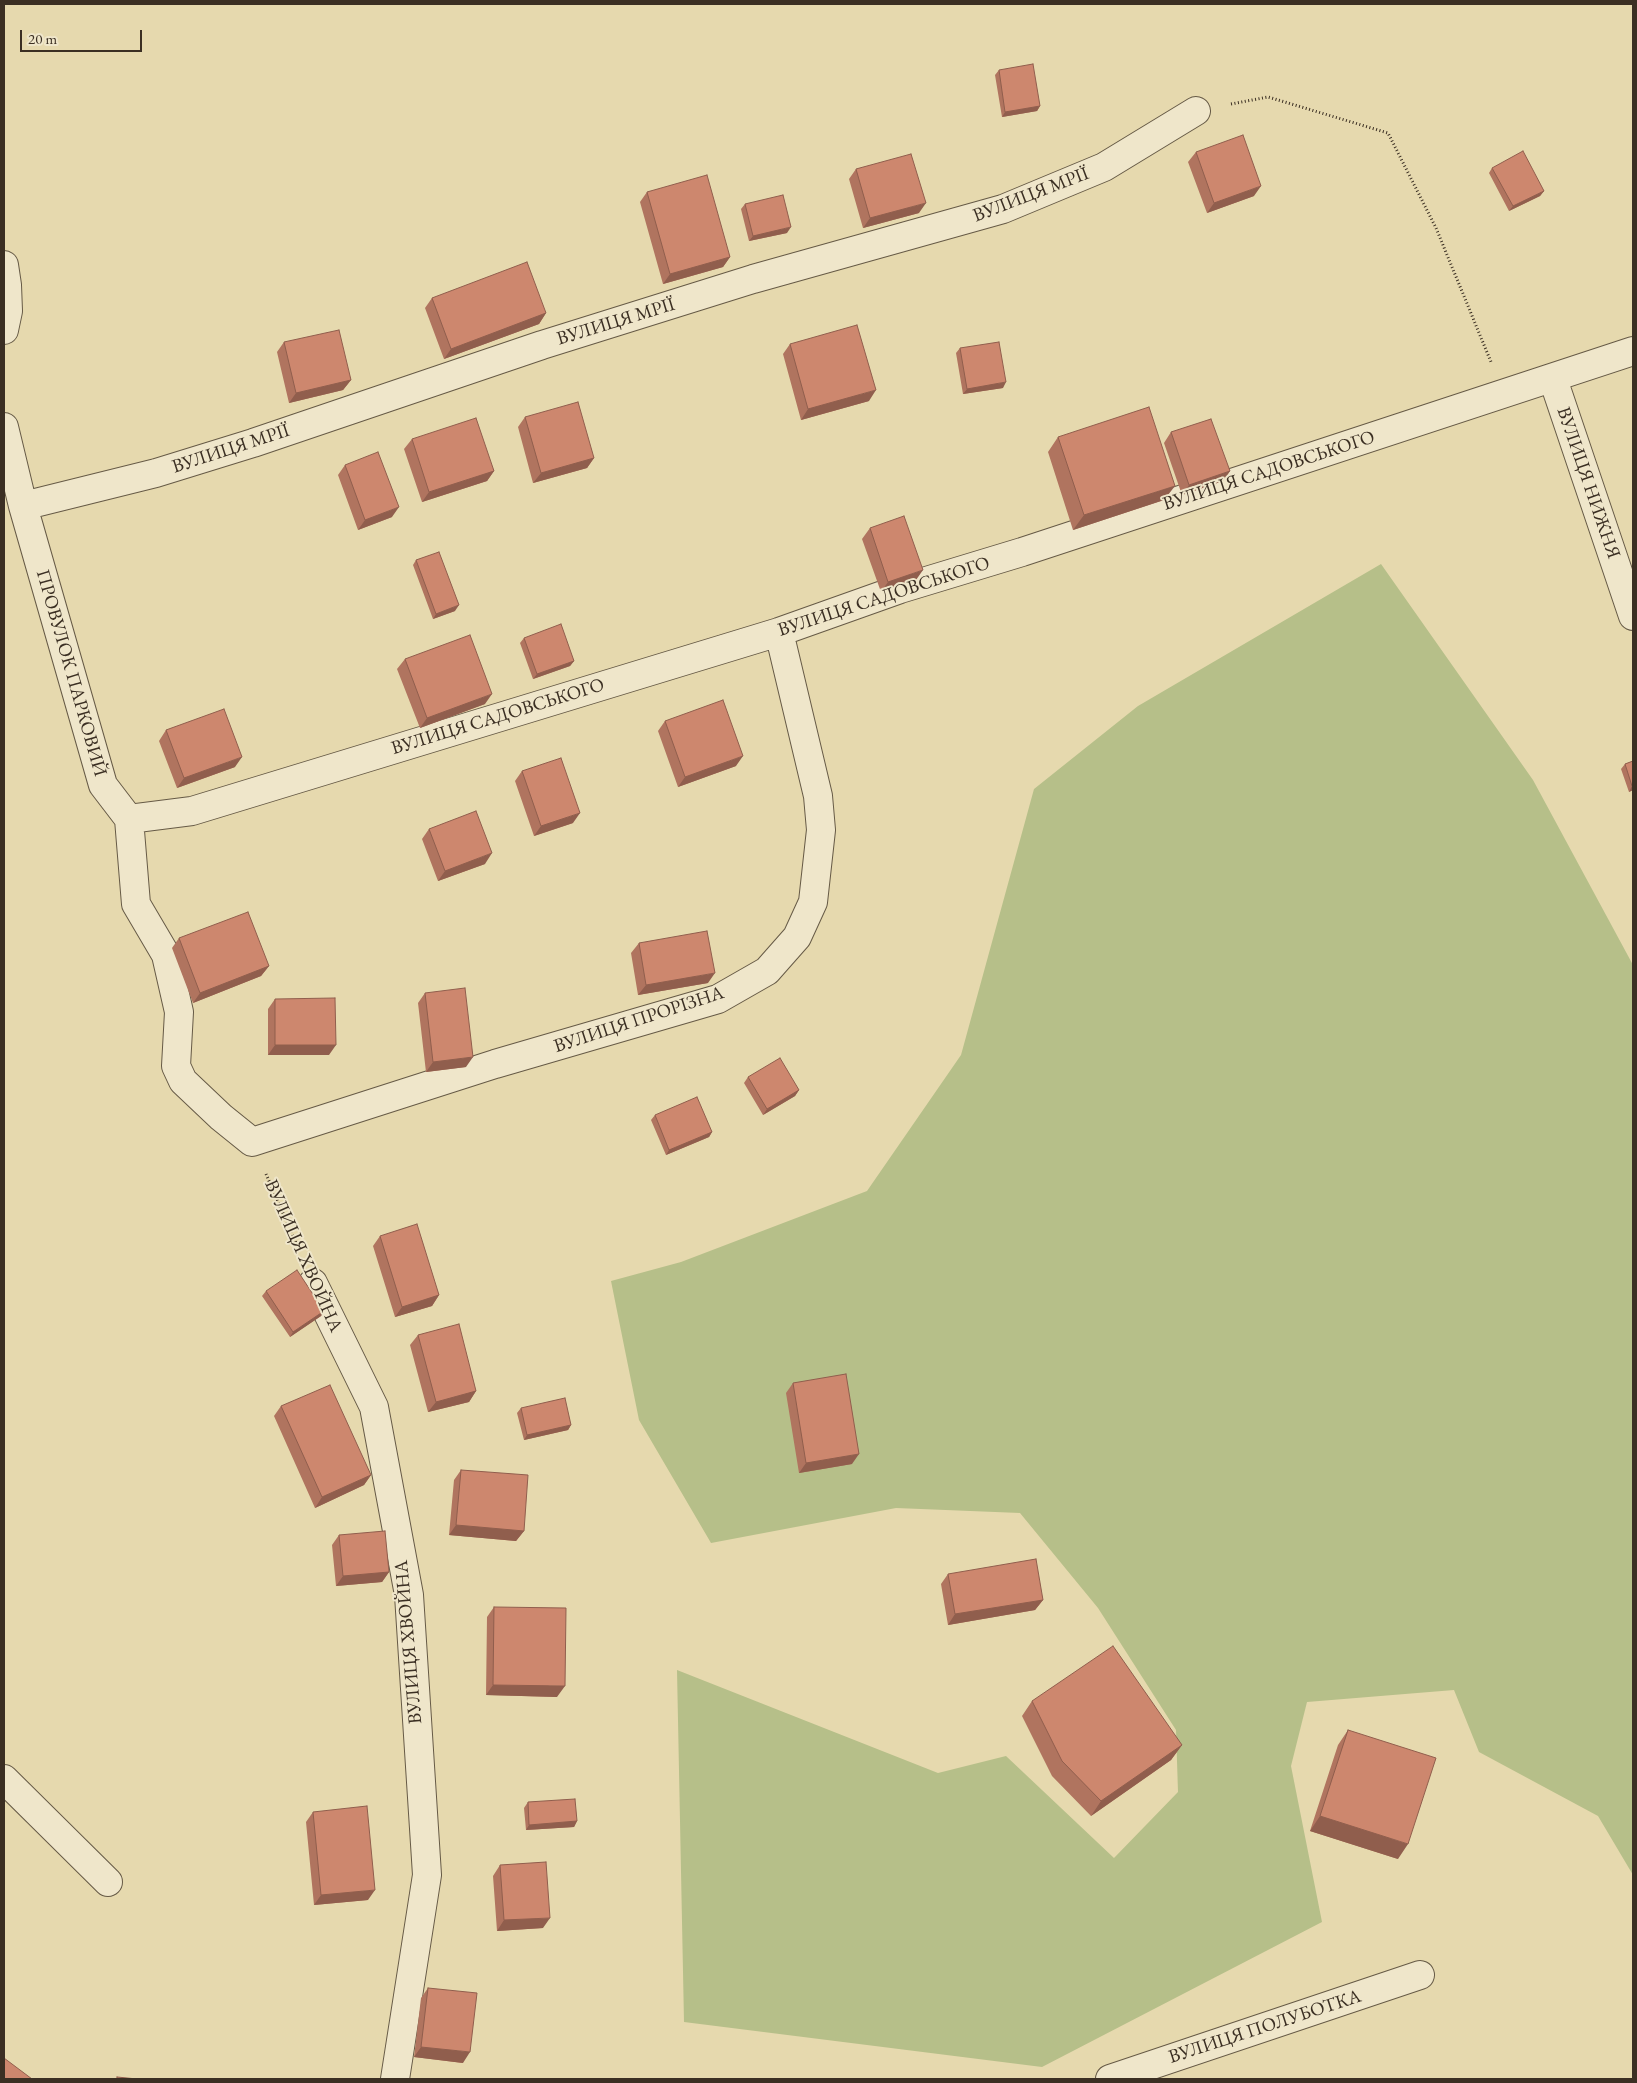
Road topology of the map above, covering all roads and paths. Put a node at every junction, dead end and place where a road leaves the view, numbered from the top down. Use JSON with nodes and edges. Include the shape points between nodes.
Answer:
{"nodes":[{"id":1,"x":1196,"y":111,"type":"joint"},
{"id":2,"x":6,"y":275,"type":"edge"},
{"id":3,"x":4,"y":330,"type":"edge"},
{"id":4,"x":1633,"y":351,"type":"edge"},
{"id":5,"x":1553,"y":379,"type":"junction"},
{"id":6,"x":1505,"y":394,"type":"junction"},
{"id":7,"x":4,"y":427,"type":"edge"},
{"id":8,"x":23,"y":506,"type":"junction"},
{"id":9,"x":1633,"y":616,"type":"edge"},
{"id":10,"x":779,"y":632,"type":"junction"},
{"id":11,"x":128,"y":819,"type":"junction"},
{"id":12,"x":252,"y":1142,"type":"junction"},
{"id":13,"x":313,"y":1283,"type":"joint"},
{"id":14,"x":4,"y":1779,"type":"edge"},
{"id":15,"x":108,"y":1882,"type":"dead end"},
{"id":16,"x":1420,"y":1976,"type":"dead end"},
{"id":17,"x":395,"y":2079,"type":"edge"},
{"id":18,"x":1110,"y":2079,"type":"edge"}],
"edges":[{"from":1,"to":6,"type":"path","via":[[1268,97],[1388,133],[1436,228]]},
{"from":1,"to":8,"type":"street","name":"ВУЛИЦЯ МРІЇ","via":[[1104,167],[1003,209],[542,345],[156,473]]},
{"from":2,"to":3,"type":"street","via":[[8,311]]},
{"from":4,"to":5,"type":"street","name":"ВУЛИЦЯ САДОВСЬКОГО"},
{"from":5,"to":6,"type":"street","name":"ВУЛИЦЯ САДОВСЬКОГО"},
{"from":5,"to":9,"type":"street","name":"ВУЛИЦЯ НИЖНЯ"},
{"from":6,"to":10,"type":"street","name":"ВУЛИЦЯ САДОВСЬКОГО","via":[[900,589]]},
{"from":7,"to":8,"type":"street","name":"ПРОВУЛОК ПАРКОВИЙ"},
{"from":8,"to":11,"type":"street","name":"ПРОВУЛОК ПАРКОВИЙ","via":[[103,785]]},
{"from":10,"to":11,"type":"street","name":"ВУЛИЦЯ САДОВСЬКОГО","via":[[192,811]]},
{"from":10,"to":12,"type":"street","name":"ВУЛИЦЯ ПРОРІЗНА","via":[[818,796],[821,830],[813,902],[797,937],[766,971],[718,999],[495,1064]]},
{"from":11,"to":12,"type":"street","via":[[136,904],[166,955],[179,1012],[176,1066],[183,1081]]},
{"from":12,"to":13,"type":"path","name":"ВУЛИЦЯ ХВОЙНА"},
{"from":13,"to":17,"type":"street","name":"ВУЛИЦЯ ХВОЙНА","via":[[374,1407],[409,1595],[427,1876]]},
{"from":14,"to":15,"type":"street"},
{"from":16,"to":18,"type":"street","name":"ВУЛИЦЯ ПОЛУБОТКА"}]}
